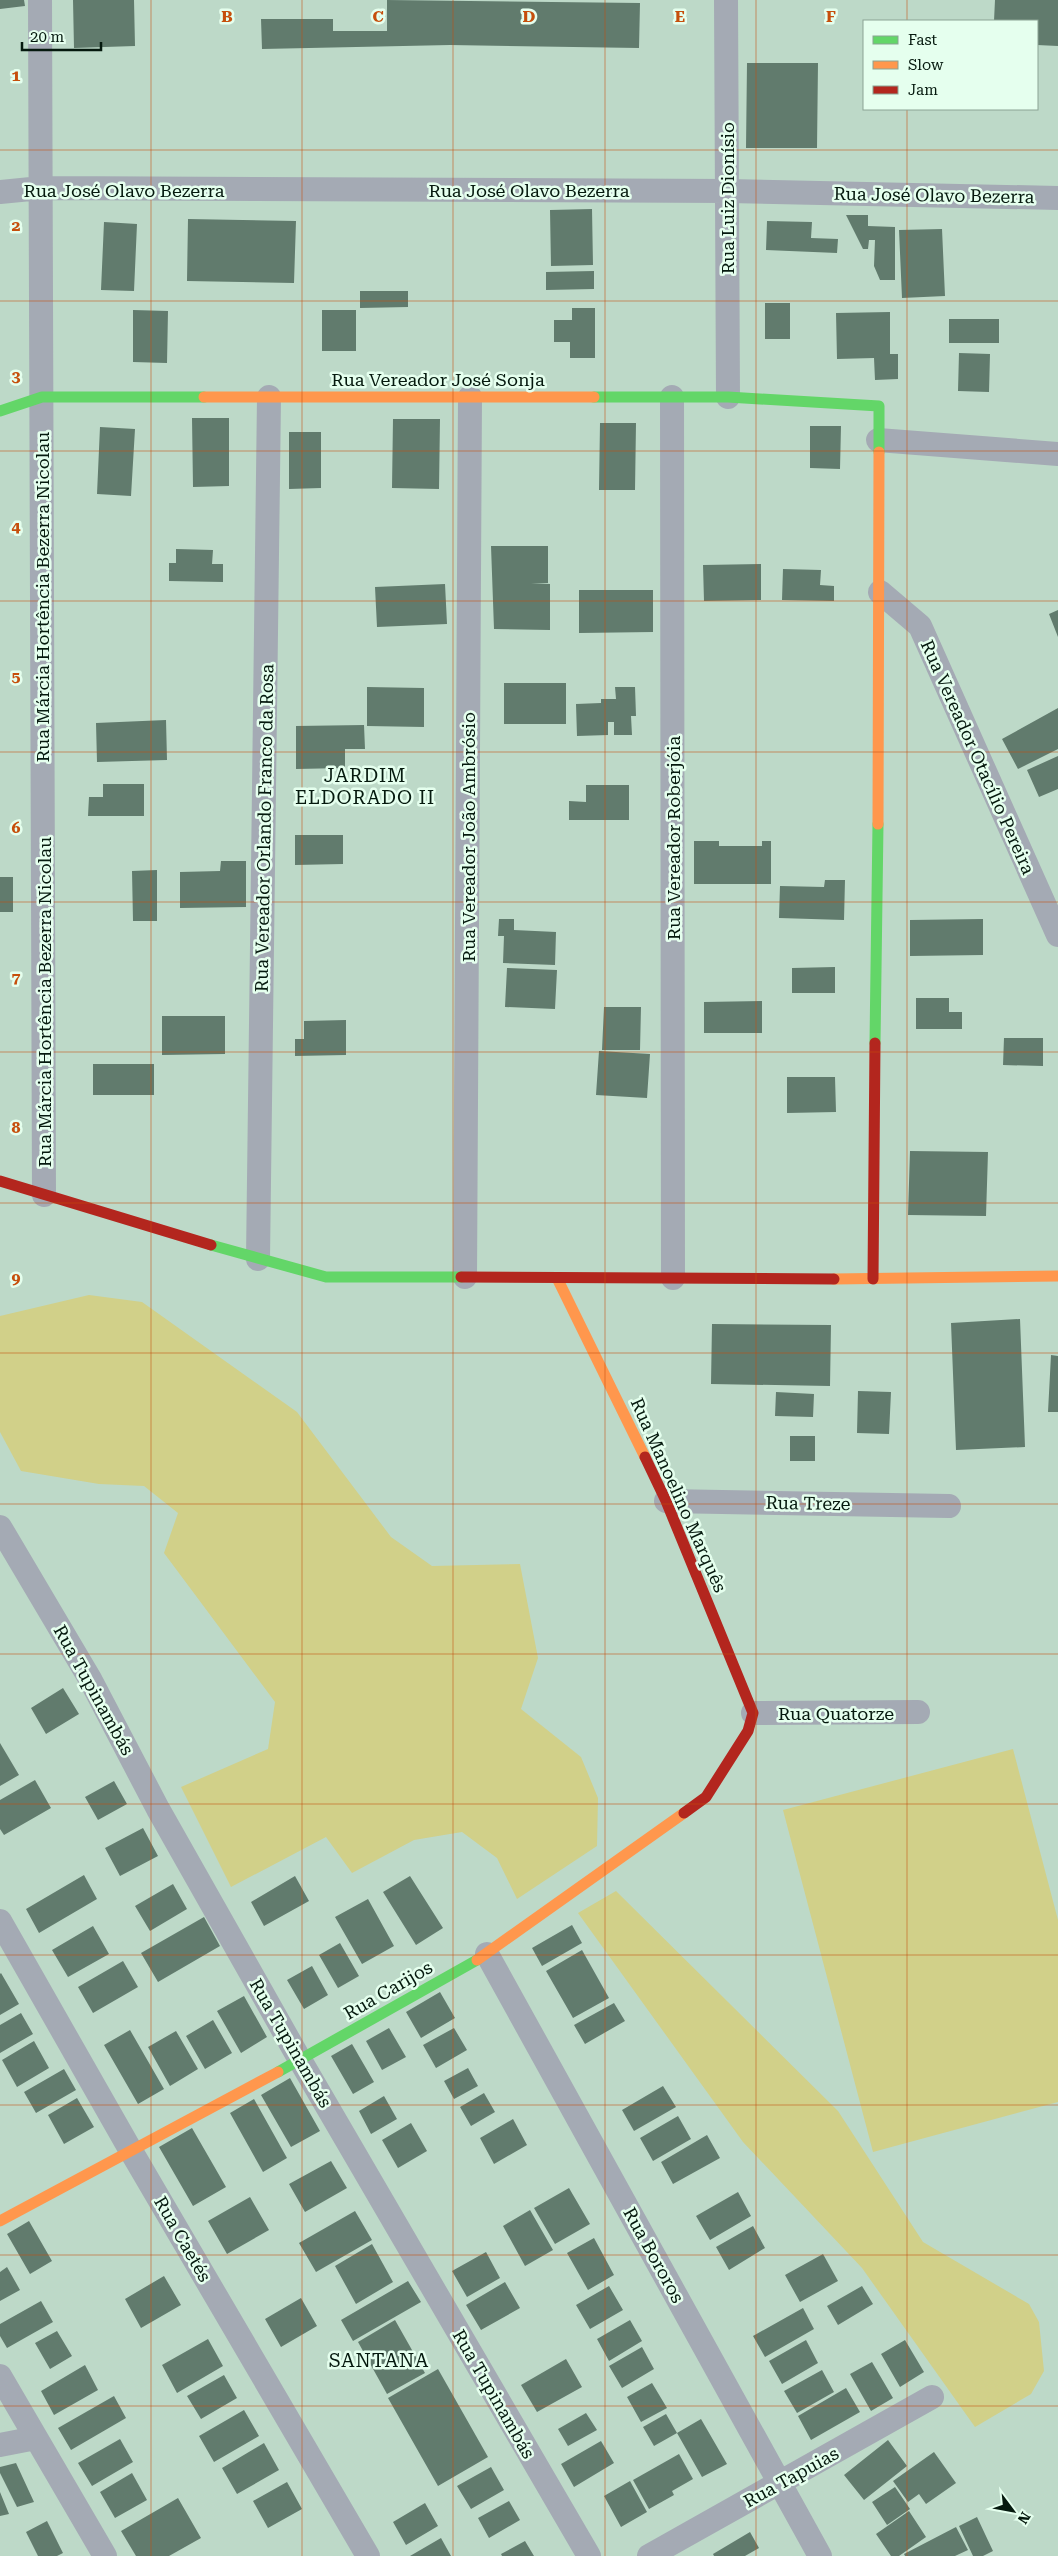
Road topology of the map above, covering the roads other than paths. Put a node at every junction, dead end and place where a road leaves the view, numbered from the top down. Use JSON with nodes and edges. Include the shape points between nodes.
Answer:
{"nodes":[{"id":1,"x":40,"y":0,"type":"edge"},
{"id":2,"x":726,"y":0,"type":"edge"},
{"id":3,"x":41,"y":188,"type":"junction"},
{"id":4,"x":728,"y":191,"type":"junction"},
{"id":5,"x":0,"y":192,"type":"edge"},
{"id":6,"x":1058,"y":198,"type":"edge"},
{"id":7,"x":42,"y":396,"type":"junction"},
{"id":8,"x":470,"y":396,"type":"junction"},
{"id":9,"x":269,"y":397,"type":"junction"},
{"id":10,"x":672,"y":397,"type":"junction"},
{"id":11,"x":728,"y":397,"type":"junction"},
{"id":12,"x":0,"y":411,"type":"edge"},
{"id":13,"x":878,"y":440,"type":"junction"},
{"id":14,"x":1058,"y":454,"type":"edge"},
{"id":15,"x":880,"y":592,"type":"junction"},
{"id":16,"x":1058,"y":935,"type":"edge"},
{"id":17,"x":0,"y":1181,"type":"edge"},
{"id":18,"x":44,"y":1195,"type":"junction"},
{"id":19,"x":258,"y":1260,"type":"junction"},
{"id":20,"x":1058,"y":1276,"type":"edge"},
{"id":21,"x":465,"y":1277,"type":"junction"},
{"id":22,"x":557,"y":1278,"type":"junction"},
{"id":23,"x":673,"y":1278,"type":"junction"},
{"id":24,"x":873,"y":1279,"type":"junction"},
{"id":25,"x":666,"y":1501,"type":"junction"},
{"id":26,"x":949,"y":1506,"type":"dead end"},
{"id":27,"x":0,"y":1527,"type":"edge"},
{"id":28,"x":918,"y":1712,"type":"dead end"},
{"id":29,"x":751,"y":1722,"type":"junction"},
{"id":30,"x":0,"y":1921,"type":"edge"},
{"id":31,"x":487,"y":1954,"type":"junction"},
{"id":32,"x":300,"y":2060,"type":"junction"},
{"id":33,"x":132,"y":2152,"type":"junction"},
{"id":34,"x":0,"y":2221,"type":"edge"},
{"id":35,"x":0,"y":2376,"type":"edge"},
{"id":36,"x":932,"y":2397,"type":"dead end"},
{"id":37,"x":36,"y":2438,"type":"junction"},
{"id":38,"x":0,"y":2445,"type":"edge"},
{"id":39,"x":780,"y":2484,"type":"junction"},
{"id":40,"x":105,"y":2556,"type":"edge"},
{"id":41,"x":368,"y":2556,"type":"edge"},
{"id":42,"x":588,"y":2556,"type":"edge"},
{"id":43,"x":650,"y":2556,"type":"edge"},
{"id":44,"x":820,"y":2556,"type":"edge"}],
"edges":[{"from":1,"to":3,"type":"street","name":"Rua Márcia Hortência Bezerra Nicolau"},
{"from":2,"to":4,"type":"street","name":"Rua Luiz Dionísio"},
{"from":3,"to":4,"type":"street","name":"Rua José Olavo Bezerra"},
{"from":3,"to":5,"type":"street","name":"Rua José Olavo Bezerra"},
{"from":3,"to":7,"type":"street","name":"Rua Márcia Hortência Bezerra Nicolau"},
{"from":4,"to":6,"type":"street","name":"Rua José Olavo Bezerra"},
{"from":4,"to":11,"type":"street","name":"Rua Luiz Dionísio"},
{"from":7,"to":9,"type":"street","name":"Rua Vereador José Sonja"},
{"from":7,"to":12,"type":"street","name":"Rua Vereador José Sonja"},
{"from":7,"to":18,"type":"street","name":"Rua Márcia Hortência Bezerra Nicolau"},
{"from":8,"to":9,"type":"street","name":"Rua Vereador José Sonja"},
{"from":8,"to":10,"type":"street","name":"Rua Vereador José Sonja"},
{"from":8,"to":21,"type":"street","name":"Rua Vereador João Ambrósio"},
{"from":9,"to":19,"type":"street","name":"Rua Vereador Orlando Franco da Rosa"},
{"from":10,"to":11,"type":"street","name":"Rua Vereador José Sonja"},
{"from":10,"to":23,"type":"street","name":"Rua Vereador Roberjóia"},
{"from":11,"to":13,"type":"street","name":"Rua Vereador José Sonja","via":[[879,406]]},
{"from":13,"to":14,"type":"street"},
{"from":13,"to":15,"type":"street"},
{"from":15,"to":16,"type":"street","name":"Rua Vereador Otacílio Pereira","via":[[920,626]]},
{"from":15,"to":24,"type":"street"},
{"from":17,"to":18,"type":"street"},
{"from":18,"to":19,"type":"street"},
{"from":19,"to":21,"type":"street","via":[[326,1277]]},
{"from":20,"to":24,"type":"street"},
{"from":21,"to":22,"type":"street"},
{"from":22,"to":23,"type":"street"},
{"from":22,"to":25,"type":"street","name":"Rua Manoelino Marquês"},
{"from":23,"to":24,"type":"street"},
{"from":25,"to":26,"type":"street","name":"Rua Treze"},
{"from":25,"to":29,"type":"street","name":"Rua Manoelino Marquês"},
{"from":27,"to":32,"type":"street","name":"Rua Tupinambás","via":[[90,1679],[158,1809]]},
{"from":28,"to":29,"type":"street","name":"Rua Quatorze"},
{"from":29,"to":31,"type":"street","name":"Rua Carijos","via":[[706,1797]]},
{"from":30,"to":33,"type":"street","name":"Rua Caetés"},
{"from":31,"to":32,"type":"street","name":"Rua Carijos"},
{"from":31,"to":39,"type":"street","name":"Rua Bororos"},
{"from":32,"to":33,"type":"street","name":"Rua Carijos"},
{"from":32,"to":42,"type":"street","name":"Rua Tupinambás"},
{"from":33,"to":34,"type":"street","name":"Rua Carijos"},
{"from":33,"to":41,"type":"street","name":"Rua Caetés"},
{"from":35,"to":37,"type":"street"},
{"from":36,"to":39,"type":"street","name":"Rua Tapuias"},
{"from":37,"to":38,"type":"street"},
{"from":37,"to":40,"type":"street"},
{"from":39,"to":43,"type":"street","name":"Rua Tapuias"},
{"from":39,"to":44,"type":"street","name":"Rua Bororos"}]}
